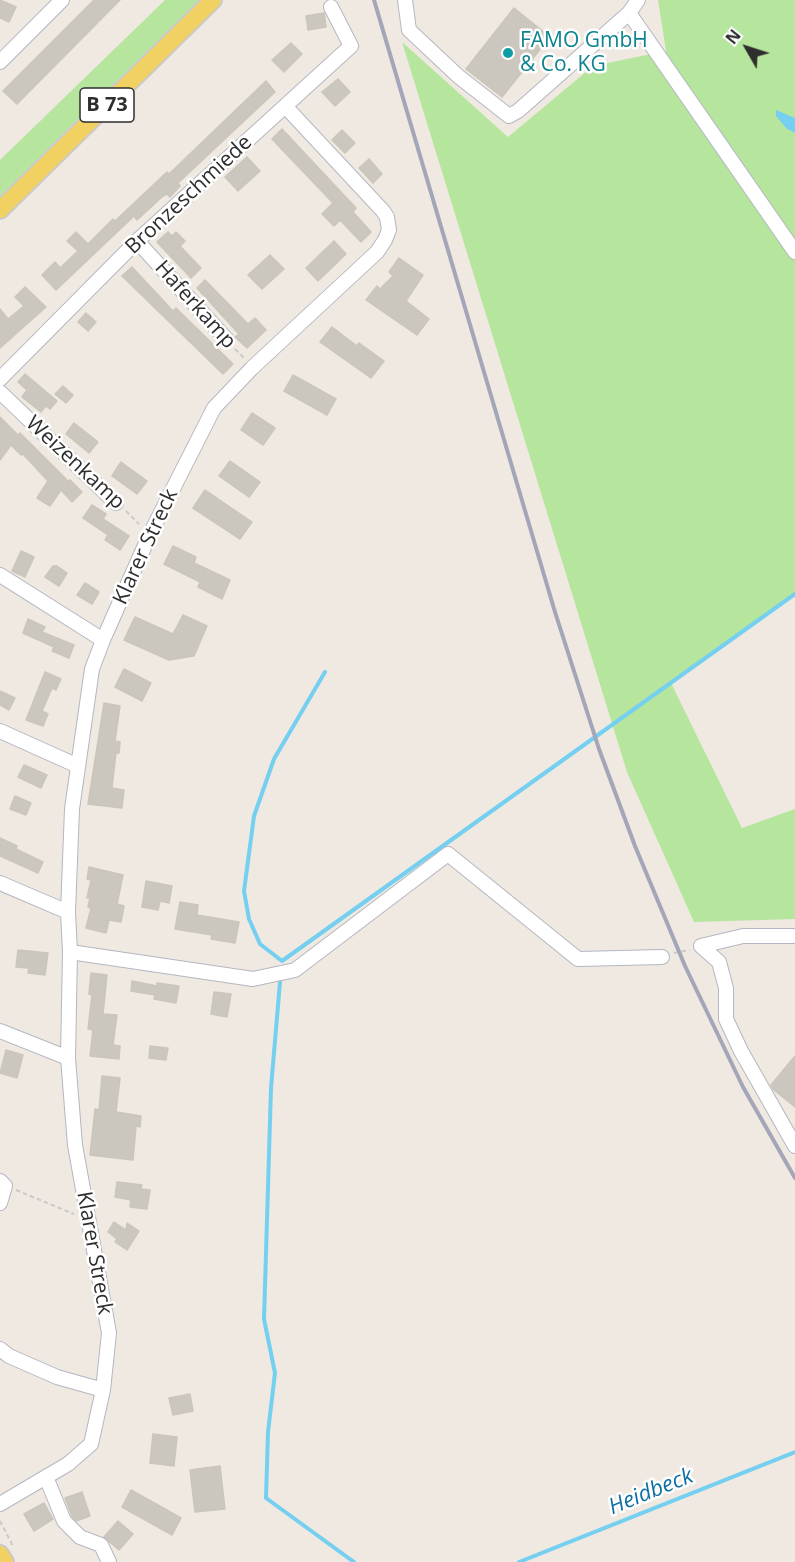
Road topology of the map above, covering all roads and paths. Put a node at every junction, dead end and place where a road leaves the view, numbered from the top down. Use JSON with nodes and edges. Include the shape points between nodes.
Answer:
{"nodes":[{"id":1,"x":61,"y":0,"type":"edge"},
{"id":2,"x":213,"y":0,"type":"edge"},
{"id":3,"x":405,"y":0,"type":"edge"},
{"id":4,"x":638,"y":0,"type":"edge"},
{"id":5,"x":332,"y":7,"type":"dead end"},
{"id":6,"x":629,"y":13,"type":"junction"},
{"id":7,"x":0,"y":62,"type":"edge"},
{"id":8,"x":285,"y":106,"type":"junction"},
{"id":9,"x":0,"y":210,"type":"edge"},
{"id":10,"x":137,"y":241,"type":"junction"},
{"id":11,"x":795,"y":252,"type":"edge"},
{"id":12,"x":227,"y":340,"type":"joint"},
{"id":13,"x":252,"y":368,"type":"junction"},
{"id":14,"x":0,"y":379,"type":"edge"},
{"id":15,"x":0,"y":392,"type":"edge"},
{"id":16,"x":116,"y":503,"type":"joint"},
{"id":17,"x":150,"y":534,"type":"junction"},
{"id":18,"x":0,"y":575,"type":"edge"},
{"id":19,"x":103,"y":640,"type":"junction"},
{"id":20,"x":0,"y":731,"type":"edge"},
{"id":21,"x":78,"y":766,"type":"junction"},
{"id":22,"x":0,"y":884,"type":"edge"},
{"id":23,"x":68,"y":912,"type":"junction"},
{"id":24,"x":795,"y":936,"type":"edge"},
{"id":25,"x":701,"y":946,"type":"junction"},
{"id":26,"x":70,"y":952,"type":"junction"},
{"id":27,"x":662,"y":957,"type":"joint"},
{"id":28,"x":0,"y":1030,"type":"edge"},
{"id":29,"x":68,"y":1058,"type":"junction"},
{"id":30,"x":795,"y":1146,"type":"edge"},
{"id":31,"x":3,"y":1183,"type":"edge"},
{"id":32,"x":0,"y":1203,"type":"edge"},
{"id":33,"x":88,"y":1219,"type":"junction"},
{"id":34,"x":0,"y":1348,"type":"edge"},
{"id":35,"x":103,"y":1390,"type":"junction"},
{"id":36,"x":46,"y":1477,"type":"junction"},
{"id":37,"x":0,"y":1504,"type":"edge"},
{"id":38,"x":0,"y":1521,"type":"edge"},
{"id":39,"x":7,"y":1556,"type":"edge"},
{"id":40,"x":109,"y":1562,"type":"edge"}],
"edges":[{"from":1,"to":7,"type":"street"},
{"from":2,"to":9,"type":"main road","number":"B 73"},
{"from":3,"to":6,"type":"street","via":[[410,30],[458,76],[509,116]]},
{"from":4,"to":6,"type":"street"},
{"from":5,"to":8,"type":"street","name":"Bronzeschmiede","via":[[351,46]]},
{"from":6,"to":11,"type":"street"},
{"from":8,"to":10,"type":"street","name":"Bronzeschmiede"},
{"from":8,"to":13,"type":"street","name":"Klarer Streck","via":[[383,211],[389,230],[377,252]]},
{"from":10,"to":12,"type":"street","name":"Haferkamp"},
{"from":10,"to":14,"type":"street","name":"Bronzeschmiede"},
{"from":12,"to":13,"type":"path","name":"Haferkamp"},
{"from":13,"to":17,"type":"street","name":"Klarer Streck","via":[[214,408]]},
{"from":15,"to":16,"type":"street","name":"Weizenkamp"},
{"from":16,"to":17,"type":"path","name":"Weizenkamp"},
{"from":17,"to":19,"type":"street","name":"Klarer Streck"},
{"from":18,"to":19,"type":"street"},
{"from":19,"to":21,"type":"street","name":"Klarer Streck","via":[[92,669]]},
{"from":20,"to":21,"type":"street"},
{"from":21,"to":23,"type":"street","name":"Klarer Streck","via":[[72,809]]},
{"from":22,"to":23,"type":"street"},
{"from":23,"to":26,"type":"street","name":"Klarer Streck"},
{"from":24,"to":25,"type":"street","via":[[743,936]]},
{"from":25,"to":27,"type":"path"},
{"from":25,"to":30,"type":"street","via":[[718,962],[726,988],[726,1019]]},
{"from":26,"to":27,"type":"street","via":[[253,979],[295,970],[448,854],[578,959]]},
{"from":26,"to":29,"type":"street","name":"Klarer Streck"},
{"from":28,"to":29,"type":"street"},
{"from":29,"to":33,"type":"street","name":"Klarer Streck","via":[[75,1145]]},
{"from":31,"to":32,"type":"street"},
{"from":31,"to":33,"type":"path"},
{"from":33,"to":35,"type":"street","name":"Klarer Streck","via":[[109,1333]]},
{"from":34,"to":35,"type":"street","via":[[9,1356],[57,1377]]},
{"from":35,"to":36,"type":"street","name":"Klarer Streck","via":[[91,1444]]},
{"from":36,"to":37,"type":"street","name":"Klarer Streck"},
{"from":36,"to":40,"type":"street","via":[[64,1521],[80,1537],[101,1545]]},
{"from":38,"to":39,"type":"path"}]}
